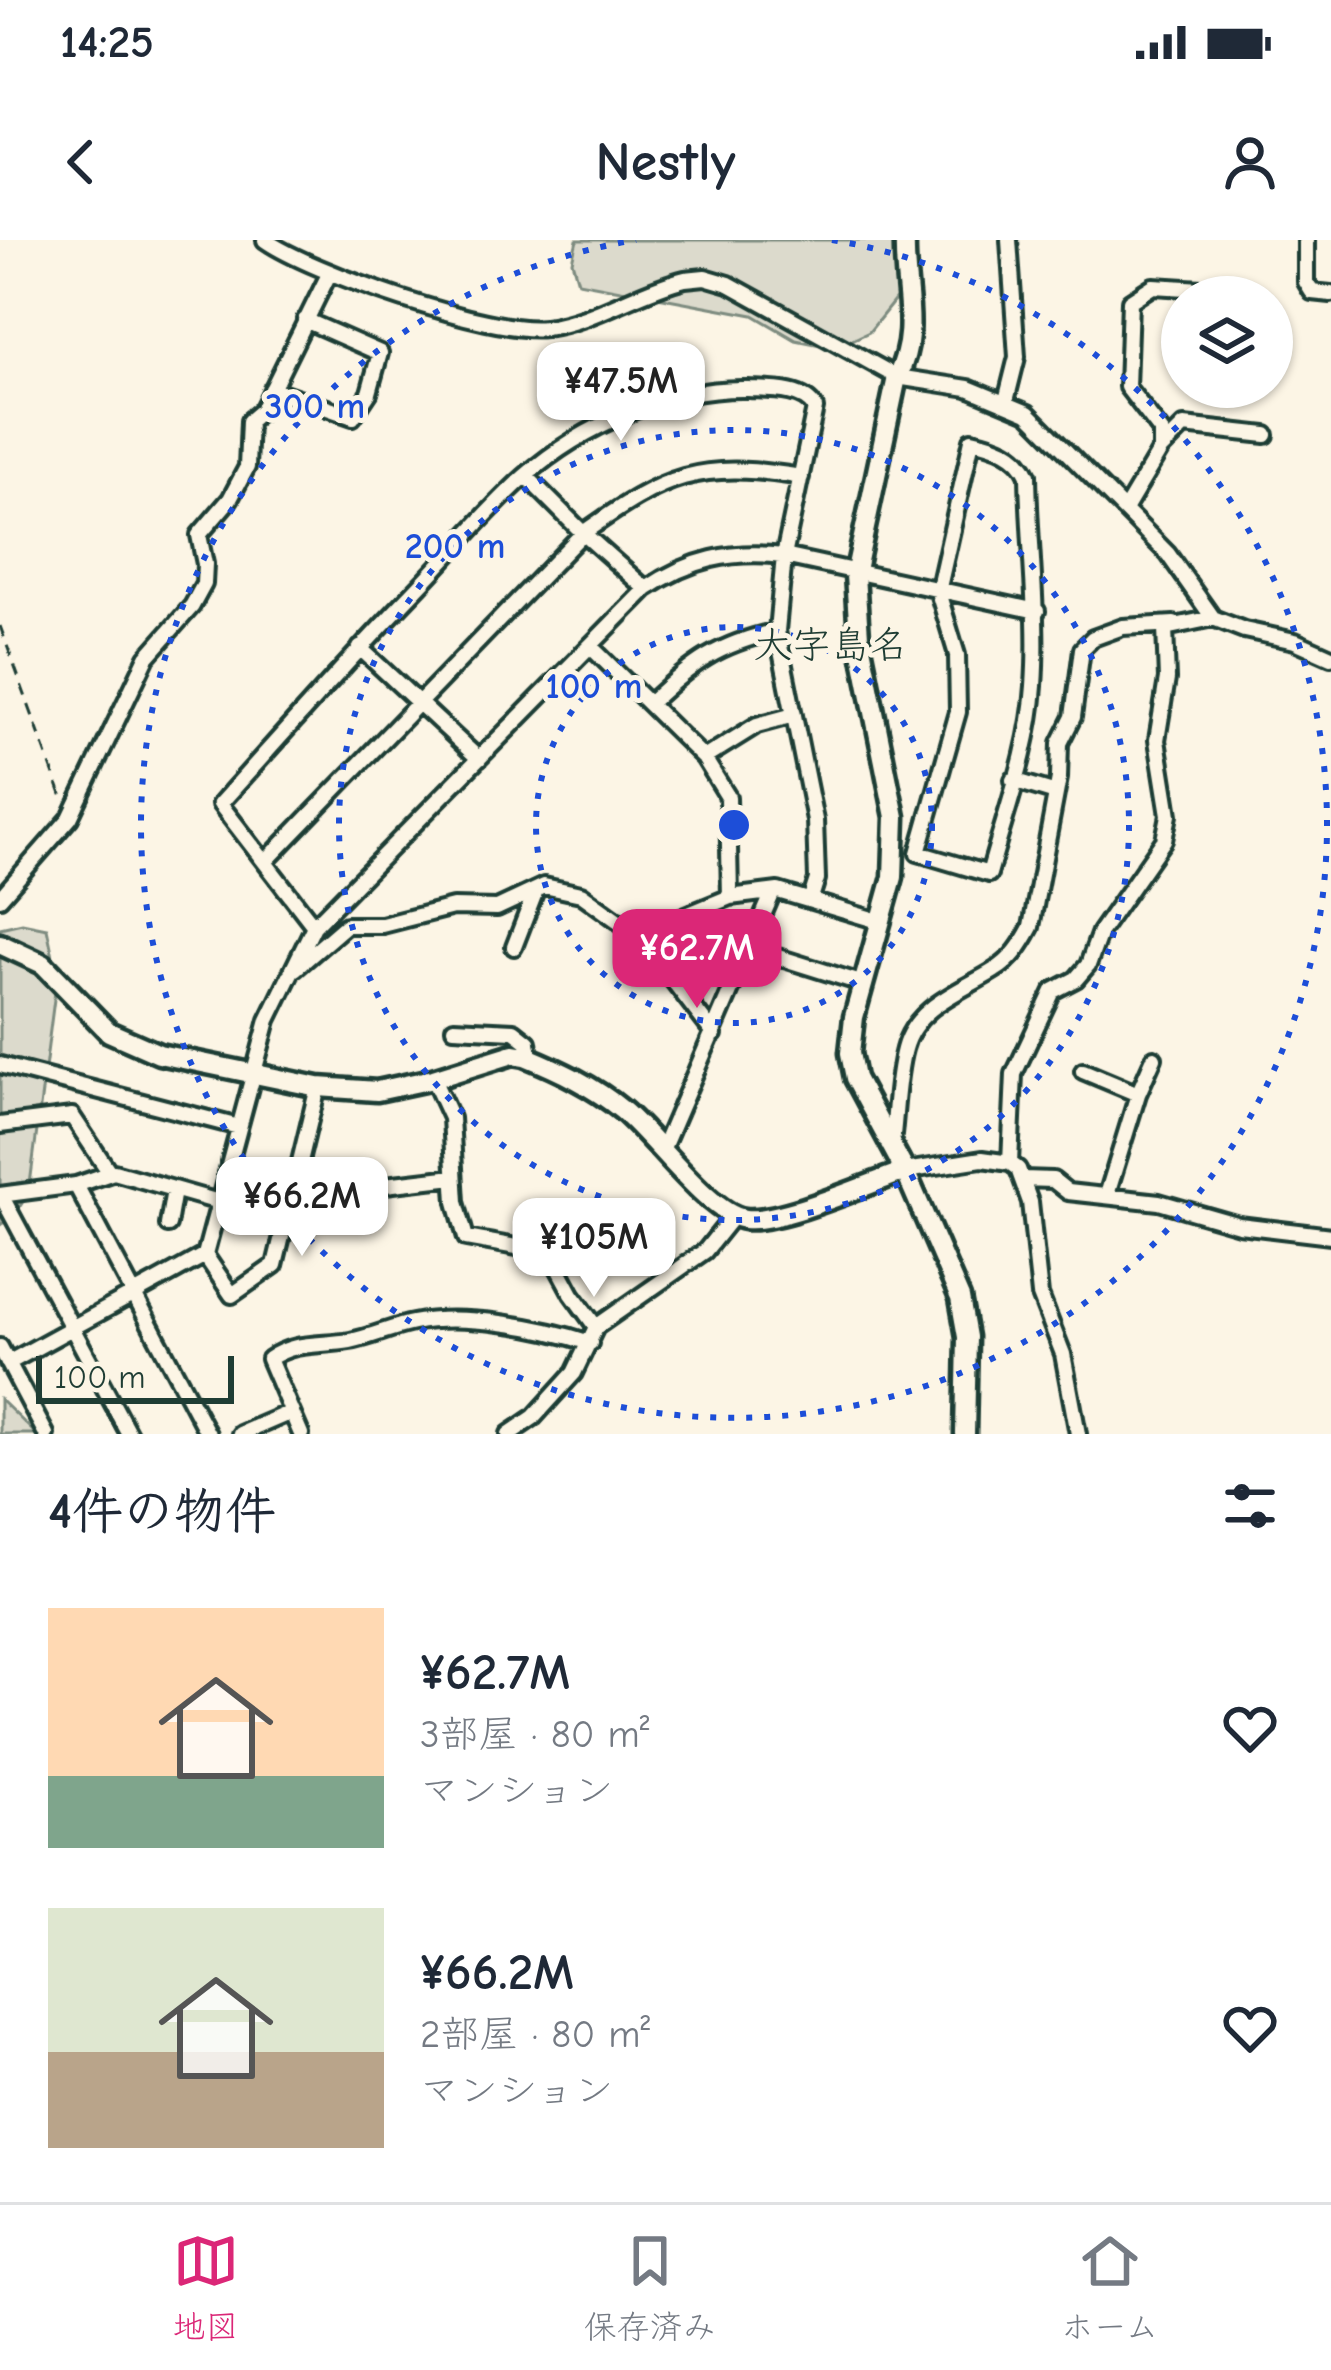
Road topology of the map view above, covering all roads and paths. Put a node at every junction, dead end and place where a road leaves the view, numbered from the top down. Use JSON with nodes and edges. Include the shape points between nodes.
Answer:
{"nodes":[{"id":1,"x":265,"y":240,"type":"edge"},
{"id":2,"x":905,"y":240,"type":"edge"},
{"id":3,"x":1009,"y":240,"type":"edge"},
{"id":4,"x":1306,"y":240,"type":"edge"},
{"id":5,"x":328,"y":274,"type":"junction"},
{"id":6,"x":1161,"y":286,"type":"edge"},
{"id":7,"x":1331,"y":294,"type":"edge"},
{"id":8,"x":305,"y":320,"type":"junction"},
{"id":9,"x":897,"y":377,"type":"junction"},
{"id":10,"x":272,"y":389,"type":"junction"},
{"id":11,"x":1006,"y":401,"type":"junction"},
{"id":12,"x":1266,"y":435,"type":"dead end"},
{"id":13,"x":1161,"y":449,"type":"junction"},
{"id":14,"x":526,"y":476,"type":"junction"},
{"id":15,"x":801,"y":477,"type":"junction"},
{"id":16,"x":1126,"y":508,"type":"junction"},
{"id":17,"x":583,"y":533,"type":"junction"},
{"id":18,"x":784,"y":556,"type":"junction"},
{"id":19,"x":855,"y":575,"type":"junction"},
{"id":20,"x":646,"y":589,"type":"junction"},
{"id":21,"x":938,"y":592,"type":"junction"},
{"id":22,"x":1037,"y":610,"type":"junction"},
{"id":23,"x":1213,"y":618,"type":"junction"},
{"id":24,"x":1174,"y":624,"type":"junction"},
{"id":25,"x":0,"y":626,"type":"edge"},
{"id":26,"x":777,"y":631,"type":"junction"},
{"id":27,"x":590,"y":646,"type":"junction"},
{"id":28,"x":360,"y":648,"type":"junction"},
{"id":29,"x":1331,"y":657,"type":"edge"},
{"id":30,"x":420,"y":704,"type":"junction"},
{"id":31,"x":649,"y":704,"type":"junction"},
{"id":32,"x":794,"y":716,"type":"junction"},
{"id":33,"x":704,"y":758,"type":"junction"},
{"id":34,"x":479,"y":759,"type":"junction"},
{"id":35,"x":1013,"y":780,"type":"junction"},
{"id":36,"x":1056,"y":793,"type":"junction"},
{"id":37,"x":70,"y":818,"type":"junction"},
{"id":38,"x":266,"y":861,"type":"junction"},
{"id":39,"x":536,"y":890,"type":"junction"},
{"id":40,"x":773,"y":892,"type":"junction"},
{"id":41,"x":730,"y":897,"type":"junction"},
{"id":42,"x":0,"y":898,"type":"edge"},
{"id":43,"x":811,"y":898,"type":"junction"},
{"id":44,"x":882,"y":922,"type":"junction"},
{"id":45,"x":314,"y":926,"type":"junction"},
{"id":46,"x":638,"y":935,"type":"junction"},
{"id":47,"x":0,"y":944,"type":"edge"},
{"id":48,"x":514,"y":946,"type":"dead end"},
{"id":49,"x":749,"y":947,"type":"junction"},
{"id":50,"x":287,"y":976,"type":"junction"},
{"id":51,"x":864,"y":984,"type":"junction"},
{"id":52,"x":454,"y":1028,"type":"dead end"},
{"id":53,"x":714,"y":1034,"type":"junction"},
{"id":54,"x":530,"y":1058,"type":"junction"},
{"id":55,"x":1154,"y":1058,"type":"dead end"},
{"id":56,"x":0,"y":1065,"type":"edge"},
{"id":57,"x":1083,"y":1071,"type":"dead end"},
{"id":58,"x":253,"y":1073,"type":"junction"},
{"id":59,"x":433,"y":1079,"type":"junction"},
{"id":60,"x":79,"y":1086,"type":"junction"},
{"id":61,"x":318,"y":1087,"type":"junction"},
{"id":62,"x":1138,"y":1094,"type":"junction"},
{"id":63,"x":72,"y":1116,"type":"junction"},
{"id":64,"x":0,"y":1125,"type":"edge"},
{"id":65,"x":239,"y":1127,"type":"junction"},
{"id":66,"x":663,"y":1148,"type":"junction"},
{"id":67,"x":892,"y":1149,"type":"junction"},
{"id":68,"x":1010,"y":1163,"type":"junction"},
{"id":69,"x":905,"y":1171,"type":"junction"},
{"id":70,"x":110,"y":1173,"type":"junction"},
{"id":71,"x":454,"y":1178,"type":"junction"},
{"id":72,"x":1023,"y":1179,"type":"junction"},
{"id":73,"x":295,"y":1184,"type":"junction"},
{"id":74,"x":76,"y":1185,"type":"junction"},
{"id":75,"x":173,"y":1190,"type":"junction"},
{"id":76,"x":1,"y":1195,"type":"edge"},
{"id":77,"x":1107,"y":1195,"type":"junction"},
{"id":78,"x":219,"y":1202,"type":"junction"},
{"id":79,"x":733,"y":1216,"type":"junction"},
{"id":80,"x":168,"y":1225,"type":"dead end"},
{"id":81,"x":1331,"y":1236,"type":"edge"},
{"id":82,"x":205,"y":1255,"type":"junction"},
{"id":83,"x":135,"y":1296,"type":"junction"},
{"id":84,"x":69,"y":1327,"type":"junction"},
{"id":85,"x":593,"y":1335,"type":"junction"},
{"id":86,"x":0,"y":1348,"type":"edge"},
{"id":87,"x":8,"y":1363,"type":"junction"},
{"id":88,"x":291,"y":1412,"type":"junction"},
{"id":89,"x":46,"y":1434,"type":"edge"},
{"id":90,"x":129,"y":1434,"type":"edge"},
{"id":91,"x":208,"y":1434,"type":"edge"},
{"id":92,"x":240,"y":1434,"type":"edge"},
{"id":93,"x":301,"y":1434,"type":"edge"},
{"id":94,"x":509,"y":1434,"type":"edge"},
{"id":95,"x":965,"y":1434,"type":"edge"},
{"id":96,"x":1078,"y":1434,"type":"edge"}],
"edges":[{"from":1,"to":5,"type":"street"},
{"from":2,"to":9,"type":"street","via":[[913,329]]},
{"from":3,"to":11,"type":"street","via":[[1017,357]]},
{"from":4,"to":7,"type":"street","via":[[1306,282],[1312,292]]},
{"from":5,"to":8,"type":"street"},
{"from":5,"to":9,"type":"street","via":[[530,328],[705,278]]},
{"from":6,"to":13,"type":"street","via":[[1130,301],[1127,387],[1161,431]]},
{"from":8,"to":10,"type":"street"},
{"from":8,"to":10,"type":"street","via":[[380,353],[369,393],[353,417]]},
{"from":9,"to":11,"type":"street"},
{"from":9,"to":19,"type":"street"},
{"from":10,"to":37,"type":"street","via":[[249,421],[247,467],[199,536],[204,584],[147,657]]},
{"from":11,"to":16,"type":"street","via":[[1050,432]]},
{"from":12,"to":13,"type":"street","via":[[1184,425]]},
{"from":13,"to":16,"type":"street"},
{"from":14,"to":15,"type":"street","via":[[638,408],[741,389],[813,402]]},
{"from":14,"to":17,"type":"street"},
{"from":14,"to":28,"type":"street"},
{"from":15,"to":17,"type":"street","via":[[744,469],[683,474]]},
{"from":15,"to":18,"type":"street"},
{"from":16,"to":23,"type":"street"},
{"from":17,"to":20,"type":"street"},
{"from":17,"to":30,"type":"street"},
{"from":18,"to":19,"type":"street"},
{"from":18,"to":20,"type":"street","via":[[720,555]]},
{"from":18,"to":26,"type":"street"},
{"from":19,"to":21,"type":"street"},
{"from":19,"to":44,"type":"street","via":[[897,836]]},
{"from":20,"to":27,"type":"street"},
{"from":21,"to":22,"type":"street"},
{"from":21,"to":22,"type":"street","via":[[972,440],[1003,449],[1028,475]]},
{"from":21,"to":35,"type":"street","via":[[956,655],[958,712],[918,853],[989,874]]},
{"from":22,"to":35,"type":"street","via":[[1031,715]]},
{"from":23,"to":24,"type":"street"},
{"from":23,"to":29,"type":"street"},
{"from":24,"to":36,"type":"street","via":[[1123,627],[1082,649]]},
{"from":24,"to":68,"type":"street","via":[[1165,628],[1157,740],[1169,815],[1164,840],[1100,932],[1088,965],[1053,991],[1014,1074]]},
{"from":25,"to":37,"type":"path"},
{"from":26,"to":31,"type":"street","via":[[699,658]]},
{"from":26,"to":32,"type":"street"},
{"from":27,"to":31,"type":"street"},
{"from":27,"to":34,"type":"street"},
{"from":28,"to":30,"type":"street"},
{"from":28,"to":38,"type":"street","via":[[220,804]]},
{"from":30,"to":34,"type":"street"},
{"from":30,"to":38,"type":"street"},
{"from":31,"to":33,"type":"street"},
{"from":32,"to":33,"type":"street","via":[[757,725]]},
{"from":32,"to":43,"type":"street","via":[[818,838]]},
{"from":33,"to":41,"type":"street","via":[[728,797]]},
{"from":34,"to":45,"type":"street"},
{"from":35,"to":36,"type":"street"},
{"from":36,"to":67,"type":"street","via":[[1031,927],[996,970],[921,1017],[904,1046]]},
{"from":37,"to":42,"type":"street"},
{"from":38,"to":45,"type":"street"},
{"from":39,"to":46,"type":"street","via":[[581,894]]},
{"from":39,"to":48,"type":"street"},
{"from":39,"to":50,"type":"street","via":[[497,908],[452,907],[382,925],[346,925]]},
{"from":40,"to":41,"type":"street"},
{"from":40,"to":43,"type":"street"},
{"from":40,"to":49,"type":"street"},
{"from":41,"to":46,"type":"street"},
{"from":43,"to":44,"type":"street"},
{"from":44,"to":51,"type":"street"},
{"from":45,"to":50,"type":"street"},
{"from":46,"to":53,"type":"street"},
{"from":47,"to":58,"type":"street","via":[[43,964],[121,1040]]},
{"from":49,"to":51,"type":"street"},
{"from":49,"to":53,"type":"street"},
{"from":50,"to":58,"type":"street"},
{"from":51,"to":67,"type":"street","via":[[852,1064]]},
{"from":52,"to":54,"type":"street","via":[[514,1031],[529,1042]]},
{"from":53,"to":66,"type":"street"},
{"from":54,"to":59,"type":"street","via":[[513,1054]]},
{"from":54,"to":66,"type":"street","via":[[596,1090]]},
{"from":55,"to":62,"type":"street"},
{"from":56,"to":60,"type":"street"},
{"from":57,"to":62,"type":"street"},
{"from":58,"to":61,"type":"street"},
{"from":58,"to":65,"type":"street"},
{"from":59,"to":61,"type":"street","via":[[377,1090]]},
{"from":59,"to":71,"type":"street","via":[[451,1118]]},
{"from":60,"to":63,"type":"street"},
{"from":60,"to":65,"type":"street"},
{"from":61,"to":73,"type":"street"},
{"from":62,"to":77,"type":"street"},
{"from":63,"to":64,"type":"street"},
{"from":63,"to":70,"type":"street"},
{"from":65,"to":78,"type":"street"},
{"from":66,"to":79,"type":"street"},
{"from":67,"to":69,"type":"street"},
{"from":68,"to":69,"type":"street","via":[[982,1159]]},
{"from":68,"to":72,"type":"street"},
{"from":69,"to":79,"type":"street","via":[[771,1216]]},
{"from":69,"to":95,"type":"street","via":[[964,1311]]},
{"from":70,"to":74,"type":"street"},
{"from":70,"to":75,"type":"street"},
{"from":71,"to":73,"type":"street","via":[[334,1191]]},
{"from":71,"to":85,"type":"street","via":[[466,1238],[550,1253]]},
{"from":72,"to":77,"type":"street"},
{"from":72,"to":96,"type":"street","via":[[1040,1295],[1063,1354]]},
{"from":73,"to":82,"type":"street","via":[[275,1264],[260,1278],[232,1295]]},
{"from":74,"to":76,"type":"street"},
{"from":74,"to":83,"type":"street"},
{"from":75,"to":78,"type":"street"},
{"from":75,"to":80,"type":"street"},
{"from":76,"to":84,"type":"street"},
{"from":77,"to":81,"type":"street"},
{"from":78,"to":82,"type":"street"},
{"from":79,"to":85,"type":"street","via":[[705,1251]]},
{"from":82,"to":83,"type":"street"},
{"from":83,"to":84,"type":"street"},
{"from":83,"to":91,"type":"street"},
{"from":84,"to":87,"type":"street"},
{"from":84,"to":90,"type":"street"},
{"from":85,"to":88,"type":"street","via":[[440,1321],[297,1345],[268,1358]]},
{"from":85,"to":94,"type":"street","via":[[574,1373]]},
{"from":86,"to":87,"type":"street"},
{"from":87,"to":89,"type":"street"},
{"from":88,"to":92,"type":"street"},
{"from":88,"to":93,"type":"street"}]}
